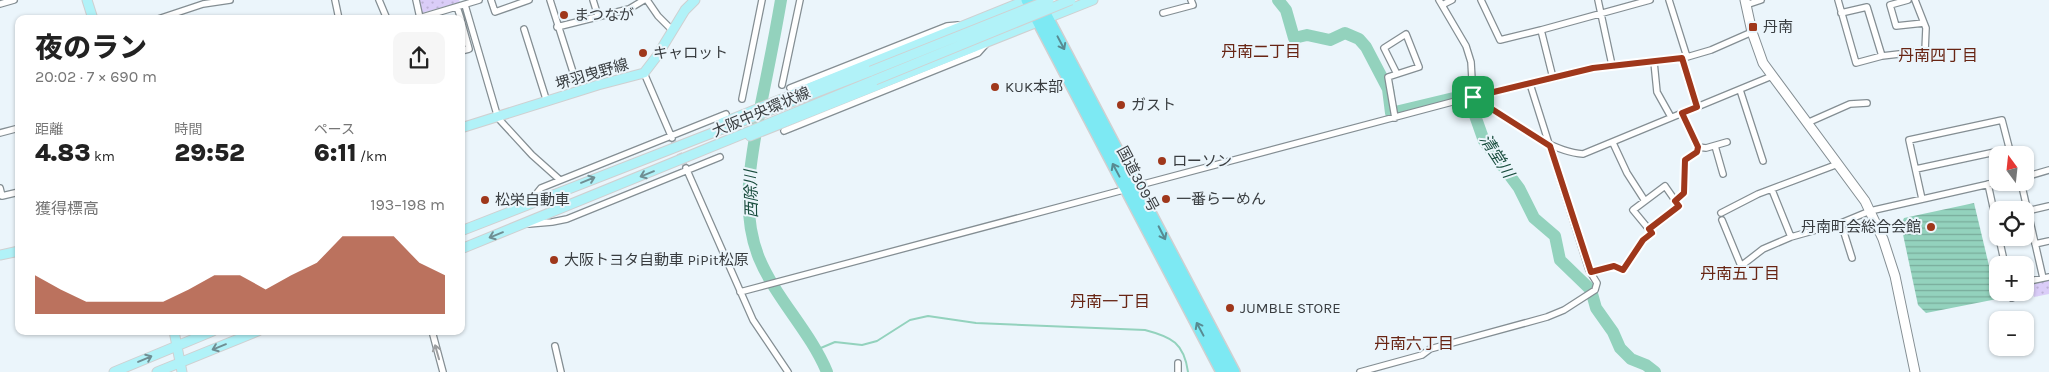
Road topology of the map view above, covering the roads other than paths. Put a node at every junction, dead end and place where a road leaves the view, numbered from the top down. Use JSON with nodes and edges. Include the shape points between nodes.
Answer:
{"nodes":[{"id":1,"x":14,"y":0,"type":"edge"},
{"id":2,"x":87,"y":0,"type":"edge"},
{"id":3,"x":230,"y":0,"type":"edge"},
{"id":4,"x":335,"y":0,"type":"edge"},
{"id":5,"x":379,"y":0,"type":"edge"},
{"id":6,"x":416,"y":0,"type":"edge"},
{"id":7,"x":479,"y":0,"type":"edge"},
{"id":8,"x":491,"y":0,"type":"edge"},
{"id":9,"x":529,"y":0,"type":"edge"},
{"id":10,"x":550,"y":0,"type":"edge"},
{"id":11,"x":593,"y":0,"type":"edge"},
{"id":12,"x":646,"y":0,"type":"edge"},
{"id":13,"x":696,"y":0,"type":"edge"},
{"id":14,"x":762,"y":0,"type":"edge"},
{"id":15,"x":800,"y":0,"type":"edge"},
{"id":16,"x":1027,"y":0,"type":"edge"},
{"id":17,"x":1038,"y":0,"type":"edge"},
{"id":18,"x":1048,"y":0,"type":"edge"},
{"id":19,"x":1071,"y":0,"type":"edge"},
{"id":20,"x":1093,"y":0,"type":"edge"},
{"id":21,"x":1191,"y":0,"type":"edge"},
{"id":22,"x":1452,"y":0,"type":"edge"},
{"id":23,"x":1481,"y":0,"type":"edge"},
{"id":24,"x":1598,"y":0,"type":"edge"},
{"id":25,"x":1650,"y":0,"type":"edge"},
{"id":26,"x":1669,"y":0,"type":"edge"},
{"id":27,"x":1761,"y":0,"type":"edge"},
{"id":28,"x":1838,"y":0,"type":"edge"},
{"id":29,"x":1908,"y":0,"type":"edge"},
{"id":30,"x":1915,"y":0,"type":"edge"},
{"id":31,"x":1440,"y":2,"type":"edge"},
{"id":32,"x":1745,"y":2,"type":"edge"},
{"id":33,"x":0,"y":4,"type":"edge"},
{"id":34,"x":466,"y":5,"type":"junction"},
{"id":35,"x":458,"y":7,"type":"junction"},
{"id":36,"x":1163,"y":13,"type":"dead end"},
{"id":37,"x":1601,"y":13,"type":"junction"},
{"id":38,"x":1842,"y":13,"type":"junction"},
{"id":39,"x":92,"y":15,"type":"edge"},
{"id":40,"x":170,"y":15,"type":"edge"},
{"id":41,"x":338,"y":15,"type":"edge"},
{"id":42,"x":385,"y":15,"type":"edge"},
{"id":43,"x":418,"y":15,"type":"edge"},
{"id":44,"x":429,"y":15,"type":"edge"},
{"id":45,"x":460,"y":15,"type":"edge"},
{"id":46,"x":598,"y":16,"type":"junction"},
{"id":47,"x":1044,"y":20,"type":"junction"},
{"id":48,"x":1924,"y":23,"type":"junction"},
{"id":49,"x":968,"y":24,"type":"junction"},
{"id":50,"x":557,"y":27,"type":"junction"},
{"id":51,"x":524,"y":29,"type":"dead end"},
{"id":52,"x":672,"y":30,"type":"junction"},
{"id":53,"x":1541,"y":30,"type":"junction"},
{"id":54,"x":1752,"y":32,"type":"junction"},
{"id":55,"x":465,"y":34,"type":"edge"},
{"id":56,"x":990,"y":41,"type":"junction"},
{"id":57,"x":465,"y":50,"type":"edge"},
{"id":58,"x":1882,"y":56,"type":"junction"},
{"id":59,"x":1685,"y":57,"type":"junction"},
{"id":60,"x":1654,"y":62,"type":"junction"},
{"id":61,"x":1612,"y":65,"type":"junction"},
{"id":62,"x":572,"y":72,"type":"dead end"},
{"id":63,"x":644,"y":73,"type":"junction"},
{"id":64,"x":1396,"y":74,"type":"junction"},
{"id":65,"x":873,"y":76,"type":"junction"},
{"id":66,"x":1772,"y":76,"type":"junction"},
{"id":67,"x":1553,"y":78,"type":"junction"},
{"id":68,"x":1530,"y":84,"type":"junction"},
{"id":69,"x":782,"y":85,"type":"dead end"},
{"id":70,"x":790,"y":88,"type":"dead end"},
{"id":71,"x":1740,"y":90,"type":"junction"},
{"id":72,"x":1468,"y":98,"type":"junction"},
{"id":73,"x":742,"y":99,"type":"dead end"},
{"id":74,"x":546,"y":102,"type":"junction"},
{"id":75,"x":1867,"y":103,"type":"dead end"},
{"id":76,"x":774,"y":106,"type":"junction"},
{"id":77,"x":1697,"y":107,"type":"junction"},
{"id":78,"x":1682,"y":113,"type":"junction"},
{"id":79,"x":726,"y":114,"type":"dead end"},
{"id":80,"x":1395,"y":117,"type":"junction"},
{"id":81,"x":1671,"y":117,"type":"junction"},
{"id":82,"x":498,"y":118,"type":"junction"},
{"id":83,"x":1807,"y":123,"type":"junction"},
{"id":84,"x":771,"y":126,"type":"junction"},
{"id":85,"x":465,"y":127,"type":"edge"},
{"id":86,"x":15,"y":129,"type":"edge"},
{"id":87,"x":784,"y":131,"type":"dead end"},
{"id":88,"x":0,"y":133,"type":"edge"},
{"id":89,"x":672,"y":137,"type":"junction"},
{"id":90,"x":1613,"y":142,"type":"junction"},
{"id":91,"x":1727,"y":142,"type":"dead end"},
{"id":92,"x":1550,"y":146,"type":"junction"},
{"id":93,"x":1715,"y":146,"type":"junction"},
{"id":94,"x":2008,"y":146,"type":"edge"},
{"id":95,"x":1698,"y":147,"type":"junction"},
{"id":96,"x":1989,"y":156,"type":"edge"},
{"id":97,"x":720,"y":157,"type":"dead end"},
{"id":98,"x":1763,"y":161,"type":"dead end"},
{"id":99,"x":1838,"y":164,"type":"junction"},
{"id":100,"x":686,"y":169,"type":"junction"},
{"id":101,"x":1916,"y":169,"type":"junction"},
{"id":102,"x":2049,"y":170,"type":"edge"},
{"id":103,"x":1723,"y":174,"type":"dead end"},
{"id":104,"x":2034,"y":174,"type":"edge"},
{"id":105,"x":560,"y":180,"type":"junction"},
{"id":106,"x":1988,"y":184,"type":"joint"},
{"id":107,"x":1138,"y":186,"type":"junction"},
{"id":108,"x":0,"y":188,"type":"edge"},
{"id":109,"x":1126,"y":189,"type":"junction"},
{"id":110,"x":1772,"y":190,"type":"junction"},
{"id":111,"x":15,"y":193,"type":"edge"},
{"id":112,"x":1922,"y":199,"type":"junction"},
{"id":113,"x":1645,"y":201,"type":"junction"},
{"id":114,"x":1675,"y":201,"type":"junction"},
{"id":115,"x":1992,"y":201,"type":"edge"},
{"id":116,"x":528,"y":204,"type":"junction"},
{"id":117,"x":2049,"y":206,"type":"edge"},
{"id":118,"x":2034,"y":209,"type":"edge"},
{"id":119,"x":1870,"y":211,"type":"junction"},
{"id":120,"x":1721,"y":213,"type":"dead end"},
{"id":121,"x":1722,"y":220,"type":"dead end"},
{"id":122,"x":1841,"y":223,"type":"junction"},
{"id":123,"x":522,"y":224,"type":"junction"},
{"id":124,"x":465,"y":229,"type":"edge"},
{"id":125,"x":1649,"y":229,"type":"junction"},
{"id":126,"x":1790,"y":237,"type":"junction"},
{"id":127,"x":2034,"y":240,"type":"edge"},
{"id":128,"x":2049,"y":241,"type":"edge"},
{"id":129,"x":2035,"y":244,"type":"junction"},
{"id":130,"x":465,"y":247,"type":"edge"},
{"id":131,"x":15,"y":251,"type":"edge"},
{"id":132,"x":0,"y":255,"type":"edge"},
{"id":133,"x":1852,"y":258,"type":"dead end"},
{"id":134,"x":1591,"y":272,"type":"junction"},
{"id":135,"x":2046,"y":277,"type":"edge"},
{"id":136,"x":740,"y":292,"type":"junction"},
{"id":137,"x":175,"y":335,"type":"edge"},
{"id":138,"x":203,"y":335,"type":"edge"},
{"id":139,"x":250,"y":335,"type":"edge"},
{"id":140,"x":433,"y":335,"type":"edge"},
{"id":141,"x":177,"y":346,"type":"junction"},
{"id":142,"x":555,"y":346,"type":"dead end"},
{"id":143,"x":1178,"y":363,"type":"dead end"},
{"id":144,"x":181,"y":368,"type":"edge"},
{"id":145,"x":114,"y":372,"type":"edge"},
{"id":146,"x":157,"y":372,"type":"edge"},
{"id":147,"x":443,"y":372,"type":"edge"},
{"id":148,"x":561,"y":372,"type":"edge"},
{"id":149,"x":788,"y":372,"type":"edge"},
{"id":150,"x":1178,"y":372,"type":"edge"},
{"id":151,"x":1222,"y":372,"type":"edge"},
{"id":152,"x":1234,"y":372,"type":"edge"},
{"id":153,"x":1360,"y":372,"type":"edge"},
{"id":154,"x":1915,"y":372,"type":"edge"}],
"edges":[{"from":1,"to":33,"type":"street"},
{"from":2,"to":39,"type":"main road"},
{"from":3,"to":40,"type":"street","via":[[203,4]]},
{"from":4,"to":41,"type":"street"},
{"from":5,"to":42,"type":"street"},
{"from":6,"to":43,"type":"street"},
{"from":7,"to":34,"type":"street"},
{"from":8,"to":9,"type":"street","via":[[495,12]]},
{"from":10,"to":50,"type":"street"},
{"from":11,"to":46,"type":"street"},
{"from":12,"to":46,"type":"street","via":[[629,9]]},
{"from":12,"to":52,"type":"street"},
{"from":13,"to":52,"type":"main road","name":"堺羽曳野線"},
{"from":14,"to":73,"type":"street"},
{"from":15,"to":69,"type":"street"},
{"from":16,"to":47,"type":"highway","name":"国道309号"},
{"from":16,"to":49,"type":"main road"},
{"from":17,"to":47,"type":"highway","name":"国道309号"},
{"from":18,"to":65,"type":"main road","name":"大阪中央環状線","bridge":true},
{"from":19,"to":65,"type":"main road","name":"大阪中央環状線","bridge":true},
{"from":20,"to":47,"type":"main road"},
{"from":21,"to":36,"type":"street","via":[[1193,5]]},
{"from":22,"to":31,"type":"street"},
{"from":23,"to":53,"type":"street","via":[[1500,40]]},
{"from":24,"to":37,"type":"street"},
{"from":25,"to":37,"type":"street"},
{"from":26,"to":59,"type":"street"},
{"from":27,"to":32,"type":"street"},
{"from":28,"to":38,"type":"street"},
{"from":29,"to":48,"type":"street","via":[[1890,5],[1896,26]]},
{"from":30,"to":48,"type":"street"},
{"from":31,"to":72,"type":"street","via":[[1469,54]]},
{"from":32,"to":54,"type":"street"},
{"from":34,"to":35,"type":"street"},
{"from":34,"to":82,"type":"street"},
{"from":35,"to":44,"type":"street"},
{"from":35,"to":45,"type":"street"},
{"from":37,"to":53,"type":"street"},
{"from":37,"to":61,"type":"street"},
{"from":38,"to":58,"type":"street","via":[[1867,7]]},
{"from":38,"to":58,"type":"street","via":[[1856,63]]},
{"from":46,"to":50,"type":"street"},
{"from":47,"to":56,"type":"main road"},
{"from":47,"to":107,"type":"highway","name":"国道309号","one_way":true},
{"from":109,"to":47,"type":"highway","name":"国道309号","one_way":true},
{"from":48,"to":58,"type":"street","via":[[1925,51]]},
{"from":49,"to":70,"type":"street","via":[[947,26]]},
{"from":49,"to":76,"type":"main road"},
{"from":50,"to":62,"type":"street"},
{"from":51,"to":74,"type":"street"},
{"from":52,"to":63,"type":"main road","name":"堺羽曳野線"},
{"from":53,"to":67,"type":"street"},
{"from":54,"to":59,"type":"street","via":[[1711,50]]},
{"from":54,"to":66,"type":"street","via":[[1763,63]]},
{"from":55,"to":57,"type":"street","via":[[469,49]]},
{"from":56,"to":84,"type":"main road"},
{"from":56,"to":87,"type":"street","via":[[978,53]]},
{"from":59,"to":60,"type":"street"},
{"from":59,"to":77,"type":"street"},
{"from":60,"to":61,"type":"street"},
{"from":60,"to":81,"type":"street","via":[[1657,92]]},
{"from":61,"to":67,"type":"street"},
{"from":63,"to":74,"type":"main road","name":"堺羽曳野線"},
{"from":63,"to":89,"type":"street"},
{"from":64,"to":64,"type":"street","via":[[1419,67],[1406,34],[1384,48]]},
{"from":64,"to":80,"type":"street","via":[[1388,77]]},
{"from":65,"to":76,"type":"main road","name":"大阪中央環状線"},
{"from":65,"to":84,"type":"main road","name":"大阪中央環状線"},
{"from":66,"to":71,"type":"street"},
{"from":66,"to":83,"type":"street"},
{"from":67,"to":68,"type":"street"},
{"from":68,"to":72,"type":"street"},
{"from":68,"to":92,"type":"street"},
{"from":71,"to":77,"type":"street"},
{"from":71,"to":98,"type":"street"},
{"from":72,"to":80,"type":"street"},
{"from":72,"to":92,"type":"street"},
{"from":74,"to":82,"type":"main road","name":"堺羽曳野線"},
{"from":75,"to":83,"type":"street","via":[[1850,104]]},
{"from":116,"to":76,"type":"main road","one_way":true},
{"from":77,"to":78,"type":"street"},
{"from":78,"to":81,"type":"street"},
{"from":78,"to":95,"type":"street"},
{"from":79,"to":89,"type":"street"},
{"from":80,"to":107,"type":"street"},
{"from":81,"to":90,"type":"street"},
{"from":82,"to":85,"type":"main road","name":"堺羽曳野線"},
{"from":82,"to":105,"type":"street"},
{"from":83,"to":99,"type":"street"},
{"from":84,"to":123,"type":"main road","one_way":true},
{"from":86,"to":88,"type":"street"},
{"from":89,"to":105,"type":"street"},
{"from":90,"to":92,"type":"street","via":[[1583,154]]},
{"from":90,"to":113,"type":"street"},
{"from":91,"to":93,"type":"street"},
{"from":92,"to":134,"type":"street"},
{"from":93,"to":95,"type":"street"},
{"from":93,"to":103,"type":"street"},
{"from":94,"to":101,"type":"street","via":[[2002,120],[1910,140]]},
{"from":95,"to":114,"type":"street","via":[[1697,152],[1685,160],[1684,193]]},
{"from":96,"to":101,"type":"street"},
{"from":97,"to":100,"type":"street"},
{"from":99,"to":110,"type":"street"},
{"from":99,"to":119,"type":"street"},
{"from":100,"to":123,"type":"street","via":[[567,219]]},
{"from":100,"to":136,"type":"street"},
{"from":101,"to":112,"type":"street"},
{"from":102,"to":104,"type":"street"},
{"from":105,"to":116,"type":"street","via":[[541,188]]},
{"from":106,"to":112,"type":"street"},
{"from":106,"to":115,"type":"street"},
{"from":107,"to":109,"type":"street"},
{"from":107,"to":152,"type":"highway","name":"国道309号","one_way":true},
{"from":108,"to":111,"type":"street","via":[[2,196]]},
{"from":109,"to":136,"type":"street"},
{"from":151,"to":109,"type":"highway","name":"国道309号","one_way":true},
{"from":110,"to":120,"type":"street"},
{"from":110,"to":126,"type":"street"},
{"from":112,"to":119,"type":"street"},
{"from":113,"to":114,"type":"street","via":[[1666,186]]},
{"from":113,"to":125,"type":"street","via":[[1633,210]]},
{"from":114,"to":125,"type":"street","via":[[1679,206]]},
{"from":116,"to":124,"type":"main road"},
{"from":117,"to":118,"type":"street"},
{"from":119,"to":122,"type":"street"},
{"from":119,"to":154,"type":"street","via":[[1895,276]]},
{"from":121,"to":126,"type":"street","via":[[1741,266],[1763,249]]},
{"from":122,"to":126,"type":"street"},
{"from":122,"to":133,"type":"street"},
{"from":123,"to":130,"type":"main road","one_way":true},
{"from":125,"to":134,"type":"street","via":[[1652,233],[1643,240],[1623,270],[1614,266]]},
{"from":127,"to":129,"type":"street"},
{"from":128,"to":129,"type":"street"},
{"from":129,"to":135,"type":"street"},
{"from":131,"to":132,"type":"main road"},
{"from":134,"to":153,"type":"street","via":[[1597,283],[1595,290],[1564,310]]},
{"from":136,"to":149,"type":"street","via":[[753,320]]},
{"from":137,"to":141,"type":"main road"},
{"from":138,"to":141,"type":"main road"},
{"from":139,"to":144,"type":"main road","one_way":true},
{"from":147,"to":140,"type":"street","one_way":true},
{"from":141,"to":144,"type":"main road"},
{"from":145,"to":141,"type":"main road","one_way":true},
{"from":142,"to":148,"type":"street"},
{"from":143,"to":150,"type":"street"},
{"from":144,"to":146,"type":"main road"}]}
